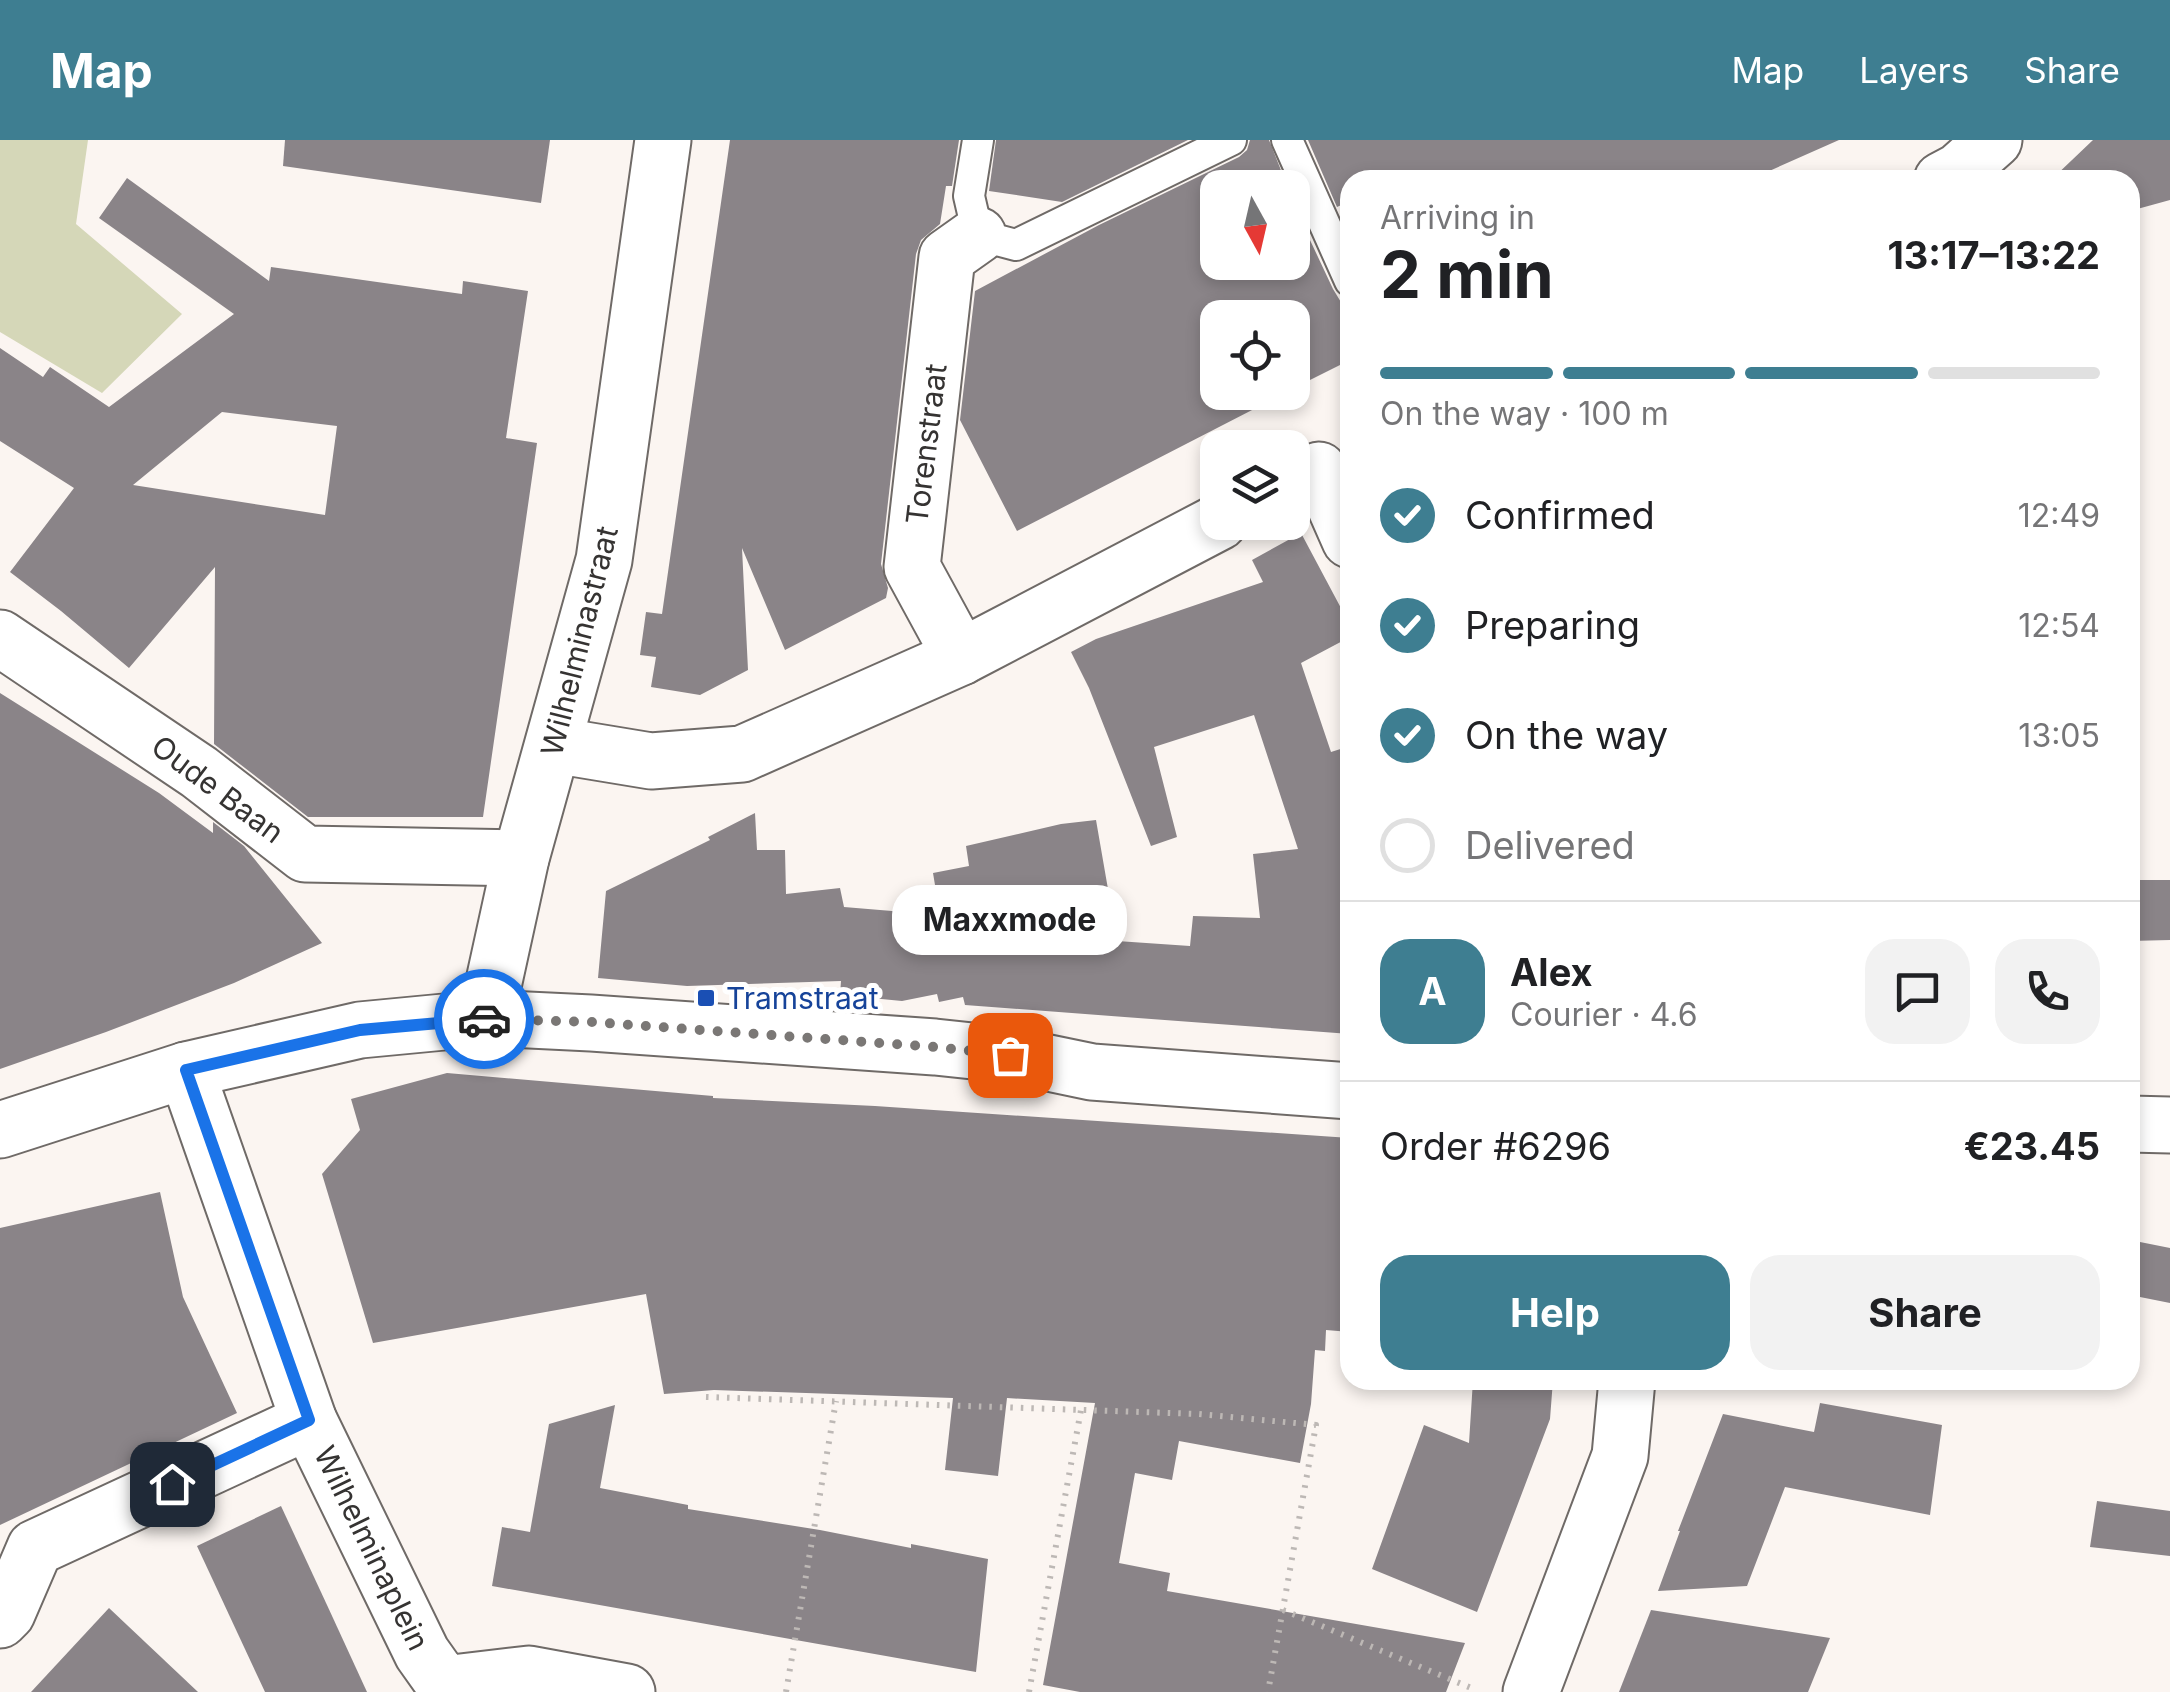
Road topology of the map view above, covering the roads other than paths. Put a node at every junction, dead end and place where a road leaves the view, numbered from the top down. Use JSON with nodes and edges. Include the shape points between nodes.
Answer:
{"nodes":[{"id":1,"x":662,"y":140,"type":"edge"},
{"id":2,"x":978,"y":140,"type":"edge"},
{"id":3,"x":1231,"y":140,"type":"edge"},
{"id":4,"x":1287,"y":140,"type":"edge"},
{"id":5,"x":1994,"y":140,"type":"edge"},
{"id":6,"x":1960,"y":170,"type":"edge"},
{"id":7,"x":978,"y":235,"type":"junction"},
{"id":8,"x":1340,"y":258,"type":"edge"},
{"id":9,"x":1320,"y":470,"type":"edge"},
{"id":10,"x":1340,"y":517,"type":"edge"},
{"id":11,"x":1200,"y":532,"type":"edge"},
{"id":12,"x":0,"y":638,"type":"edge"},
{"id":13,"x":960,"y":657,"type":"junction"},
{"id":14,"x":554,"y":745,"type":"junction"},
{"id":15,"x":522,"y":858,"type":"junction"},
{"id":16,"x":486,"y":1018,"type":"junction"},
{"id":17,"x":186,"y":1070,"type":"junction"},
{"id":18,"x":1340,"y":1090,"type":"edge"},
{"id":19,"x":2140,"y":1124,"type":"edge"},
{"id":20,"x":2170,"y":1124,"type":"edge"},
{"id":21,"x":0,"y":1130,"type":"edge"},
{"id":22,"x":1626,"y":1390,"type":"edge"},
{"id":23,"x":309,"y":1420,"type":"junction"},
{"id":24,"x":0,"y":1620,"type":"edge"},
{"id":25,"x":444,"y":1688,"type":"edge"},
{"id":26,"x":627,"y":1692,"type":"edge"},
{"id":27,"x":1530,"y":1692,"type":"edge"}],
"edges":[{"from":1,"to":14,"type":"street","name":"Wilhelminastraat","via":[[604,560]]},
{"from":2,"to":7,"type":"lane","via":[[969,196]]},
{"from":3,"to":7,"type":"lane","via":[[1016,245]]},
{"from":4,"to":8,"type":"lane"},
{"from":5,"to":6,"type":"street"},
{"from":7,"to":13,"type":"street","name":"Torenstraat","via":[[948,258],[912,567]]},
{"from":9,"to":10,"type":"street"},
{"from":11,"to":13,"type":"street"},
{"from":12,"to":15,"type":"street","name":"Oude Baan","via":[[199,772],[305,854]]},
{"from":13,"to":14,"type":"street","via":[[742,754],[652,761]]},
{"from":14,"to":15,"type":"street","name":"Wilhelminastraat"},
{"from":15,"to":16,"type":"street","name":"Wilhelminastraat"},
{"from":16,"to":17,"type":"street","via":[[360,1030]]},
{"from":16,"to":18,"type":"street","via":[[935,1047],[1092,1072]]},
{"from":17,"to":21,"type":"street"},
{"from":17,"to":23,"type":"street","name":"Wilhelminaplein"},
{"from":19,"to":20,"type":"street"},
{"from":22,"to":27,"type":"street","via":[[1620,1456]]},
{"from":23,"to":24,"type":"street","via":[[35,1548]]},
{"from":23,"to":25,"type":"street","name":"Wilhelminaplein"},
{"from":25,"to":26,"type":"street","name":"Wilhelminaplein","via":[[529,1674]]}]}
